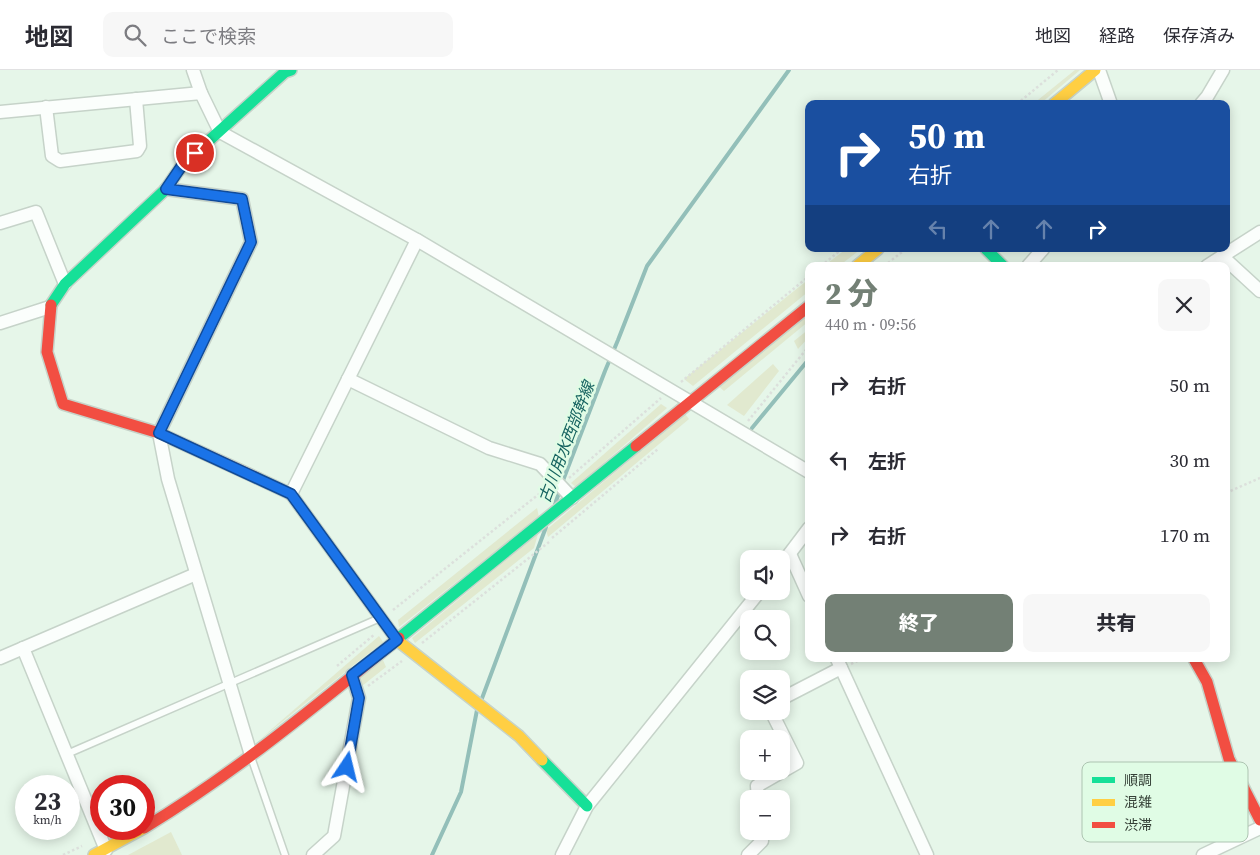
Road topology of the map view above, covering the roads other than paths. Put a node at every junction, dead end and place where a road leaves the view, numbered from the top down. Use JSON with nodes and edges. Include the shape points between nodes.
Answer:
{"nodes":[{"id":1,"x":193,"y":70,"type":"edge"},
{"id":2,"x":291,"y":70,"type":"edge"},
{"id":3,"x":1095,"y":70,"type":"edge"},
{"id":4,"x":1099,"y":70,"type":"edge"},
{"id":5,"x":1224,"y":70,"type":"edge"},
{"id":6,"x":201,"y":93,"type":"junction"},
{"id":7,"x":136,"y":99,"type":"junction"},
{"id":8,"x":1059,"y":100,"type":"edge"},
{"id":9,"x":1110,"y":100,"type":"edge"},
{"id":10,"x":1204,"y":100,"type":"edge"},
{"id":11,"x":46,"y":107,"type":"junction"},
{"id":12,"x":0,"y":112,"type":"edge"},
{"id":13,"x":220,"y":132,"type":"junction"},
{"id":14,"x":166,"y":189,"type":"junction"},
{"id":15,"x":0,"y":223,"type":"edge"},
{"id":16,"x":1260,"y":232,"type":"edge"},
{"id":17,"x":417,"y":240,"type":"junction"},
{"id":18,"x":1230,"y":249,"type":"edge"},
{"id":19,"x":874,"y":252,"type":"edge"},
{"id":20,"x":989,"y":252,"type":"edge"},
{"id":21,"x":1040,"y":252,"type":"edge"},
{"id":22,"x":1223,"y":253,"type":"edge"},
{"id":23,"x":862,"y":262,"type":"edge"},
{"id":24,"x":998,"y":262,"type":"edge"},
{"id":25,"x":1031,"y":262,"type":"edge"},
{"id":26,"x":1212,"y":262,"type":"edge"},
{"id":27,"x":65,"y":284,"type":"junction"},
{"id":28,"x":1260,"y":291,"type":"edge"},
{"id":29,"x":50,"y":306,"type":"junction"},
{"id":30,"x":805,"y":309,"type":"edge"},
{"id":31,"x":0,"y":323,"type":"edge"},
{"id":32,"x":348,"y":380,"type":"junction"},
{"id":33,"x":691,"y":402,"type":"junction"},
{"id":34,"x":159,"y":433,"type":"junction"},
{"id":35,"x":805,"y":470,"type":"edge"},
{"id":36,"x":291,"y":494,"type":"junction"},
{"id":37,"x":572,"y":498,"type":"junction"},
{"id":38,"x":805,"y":533,"type":"edge"},
{"id":39,"x":790,"y":554,"type":"joint"},
{"id":40,"x":196,"y":574,"type":"junction"},
{"id":41,"x":805,"y":587,"type":"edge"},
{"id":42,"x":753,"y":600,"type":"edge"},
{"id":43,"x":381,"y":618,"type":"junction"},
{"id":44,"x":397,"y":640,"type":"junction"},
{"id":45,"x":23,"y":648,"type":"junction"},
{"id":46,"x":0,"y":658,"type":"edge"},
{"id":47,"x":1196,"y":662,"type":"edge"},
{"id":48,"x":839,"y":664,"type":"edge"},
{"id":49,"x":352,"y":675,"type":"junction"},
{"id":50,"x":229,"y":684,"type":"junction"},
{"id":51,"x":790,"y":694,"type":"edge"},
{"id":52,"x":776,"y":720,"type":"edge"},
{"id":53,"x":67,"y":754,"type":"junction"},
{"id":54,"x":251,"y":755,"type":"junction"},
{"id":55,"x":1231,"y":762,"type":"edge"},
{"id":56,"x":757,"y":790,"type":"edge"},
{"id":57,"x":1248,"y":796,"type":"edge"},
{"id":58,"x":587,"y":806,"type":"junction"},
{"id":59,"x":1260,"y":820,"type":"edge"},
{"id":60,"x":155,"y":821,"type":"edge"},
{"id":61,"x":1260,"y":828,"type":"edge"},
{"id":62,"x":1248,"y":834,"type":"edge"},
{"id":63,"x":124,"y":840,"type":"edge"},
{"id":64,"x":762,"y":840,"type":"edge"},
{"id":65,"x":1230,"y":842,"type":"edge"},
{"id":66,"x":103,"y":853,"type":"edge"},
{"id":67,"x":285,"y":855,"type":"edge"},
{"id":68,"x":313,"y":855,"type":"edge"},
{"id":69,"x":562,"y":855,"type":"edge"},
{"id":70,"x":748,"y":855,"type":"edge"},
{"id":71,"x":927,"y":855,"type":"edge"},
{"id":72,"x":1203,"y":855,"type":"edge"}],
"edges":[{"from":1,"to":6,"type":"street"},
{"from":2,"to":13,"type":"street"},
{"from":3,"to":8,"type":"street"},
{"from":4,"to":9,"type":"street"},
{"from":5,"to":10,"type":"street"},
{"from":6,"to":7,"type":"street"},
{"from":6,"to":13,"type":"street"},
{"from":7,"to":11,"type":"street"},
{"from":7,"to":11,"type":"street","via":[[140,146],[137,151],[60,161],[52,156]]},
{"from":11,"to":12,"type":"street"},
{"from":13,"to":14,"type":"street","via":[[183,164]]},
{"from":13,"to":17,"type":"street"},
{"from":14,"to":27,"type":"street"},
{"from":14,"to":34,"type":"street","via":[[242,199],[251,242]]},
{"from":15,"to":27,"type":"street","via":[[36,212]]},
{"from":16,"to":18,"type":"street"},
{"from":17,"to":32,"type":"street"},
{"from":17,"to":33,"type":"street"},
{"from":19,"to":23,"type":"street"},
{"from":20,"to":24,"type":"street"},
{"from":21,"to":25,"type":"street"},
{"from":22,"to":26,"type":"street"},
{"from":22,"to":28,"type":"street"},
{"from":27,"to":29,"type":"street"},
{"from":29,"to":31,"type":"street"},
{"from":29,"to":34,"type":"street","via":[[47,352],[63,404]]},
{"from":30,"to":33,"type":"street"},
{"from":32,"to":36,"type":"street"},
{"from":32,"to":37,"type":"street","via":[[489,448],[540,464]]},
{"from":33,"to":35,"type":"street"},
{"from":33,"to":37,"type":"street"},
{"from":34,"to":36,"type":"street"},
{"from":34,"to":40,"type":"street","via":[[168,480]]},
{"from":36,"to":43,"type":"street"},
{"from":37,"to":44,"type":"street"},
{"from":38,"to":39,"type":"street"},
{"from":39,"to":41,"type":"street"},
{"from":40,"to":45,"type":"street"},
{"from":40,"to":50,"type":"street"},
{"from":42,"to":58,"type":"street"},
{"from":43,"to":44,"type":"street"},
{"from":43,"to":50,"type":"lane"},
{"from":44,"to":49,"type":"street"},
{"from":44,"to":58,"type":"street","via":[[519,736]]},
{"from":45,"to":46,"type":"street"},
{"from":45,"to":53,"type":"street"},
{"from":47,"to":55,"type":"street","via":[[1207,682]]},
{"from":48,"to":51,"type":"street"},
{"from":48,"to":71,"type":"street"},
{"from":49,"to":54,"type":"street"},
{"from":49,"to":68,"type":"street","via":[[359,698],[334,836]]},
{"from":50,"to":53,"type":"lane"},
{"from":50,"to":54,"type":"street"},
{"from":52,"to":56,"type":"street","via":[[797,763],[757,786]]},
{"from":53,"to":66,"type":"street"},
{"from":54,"to":60,"type":"street","via":[[187,802]]},
{"from":54,"to":67,"type":"lane"},
{"from":57,"to":59,"type":"street"},
{"from":58,"to":69,"type":"street"},
{"from":61,"to":62,"type":"street"},
{"from":63,"to":66,"type":"street"},
{"from":64,"to":70,"type":"street"},
{"from":65,"to":72,"type":"street"}]}
